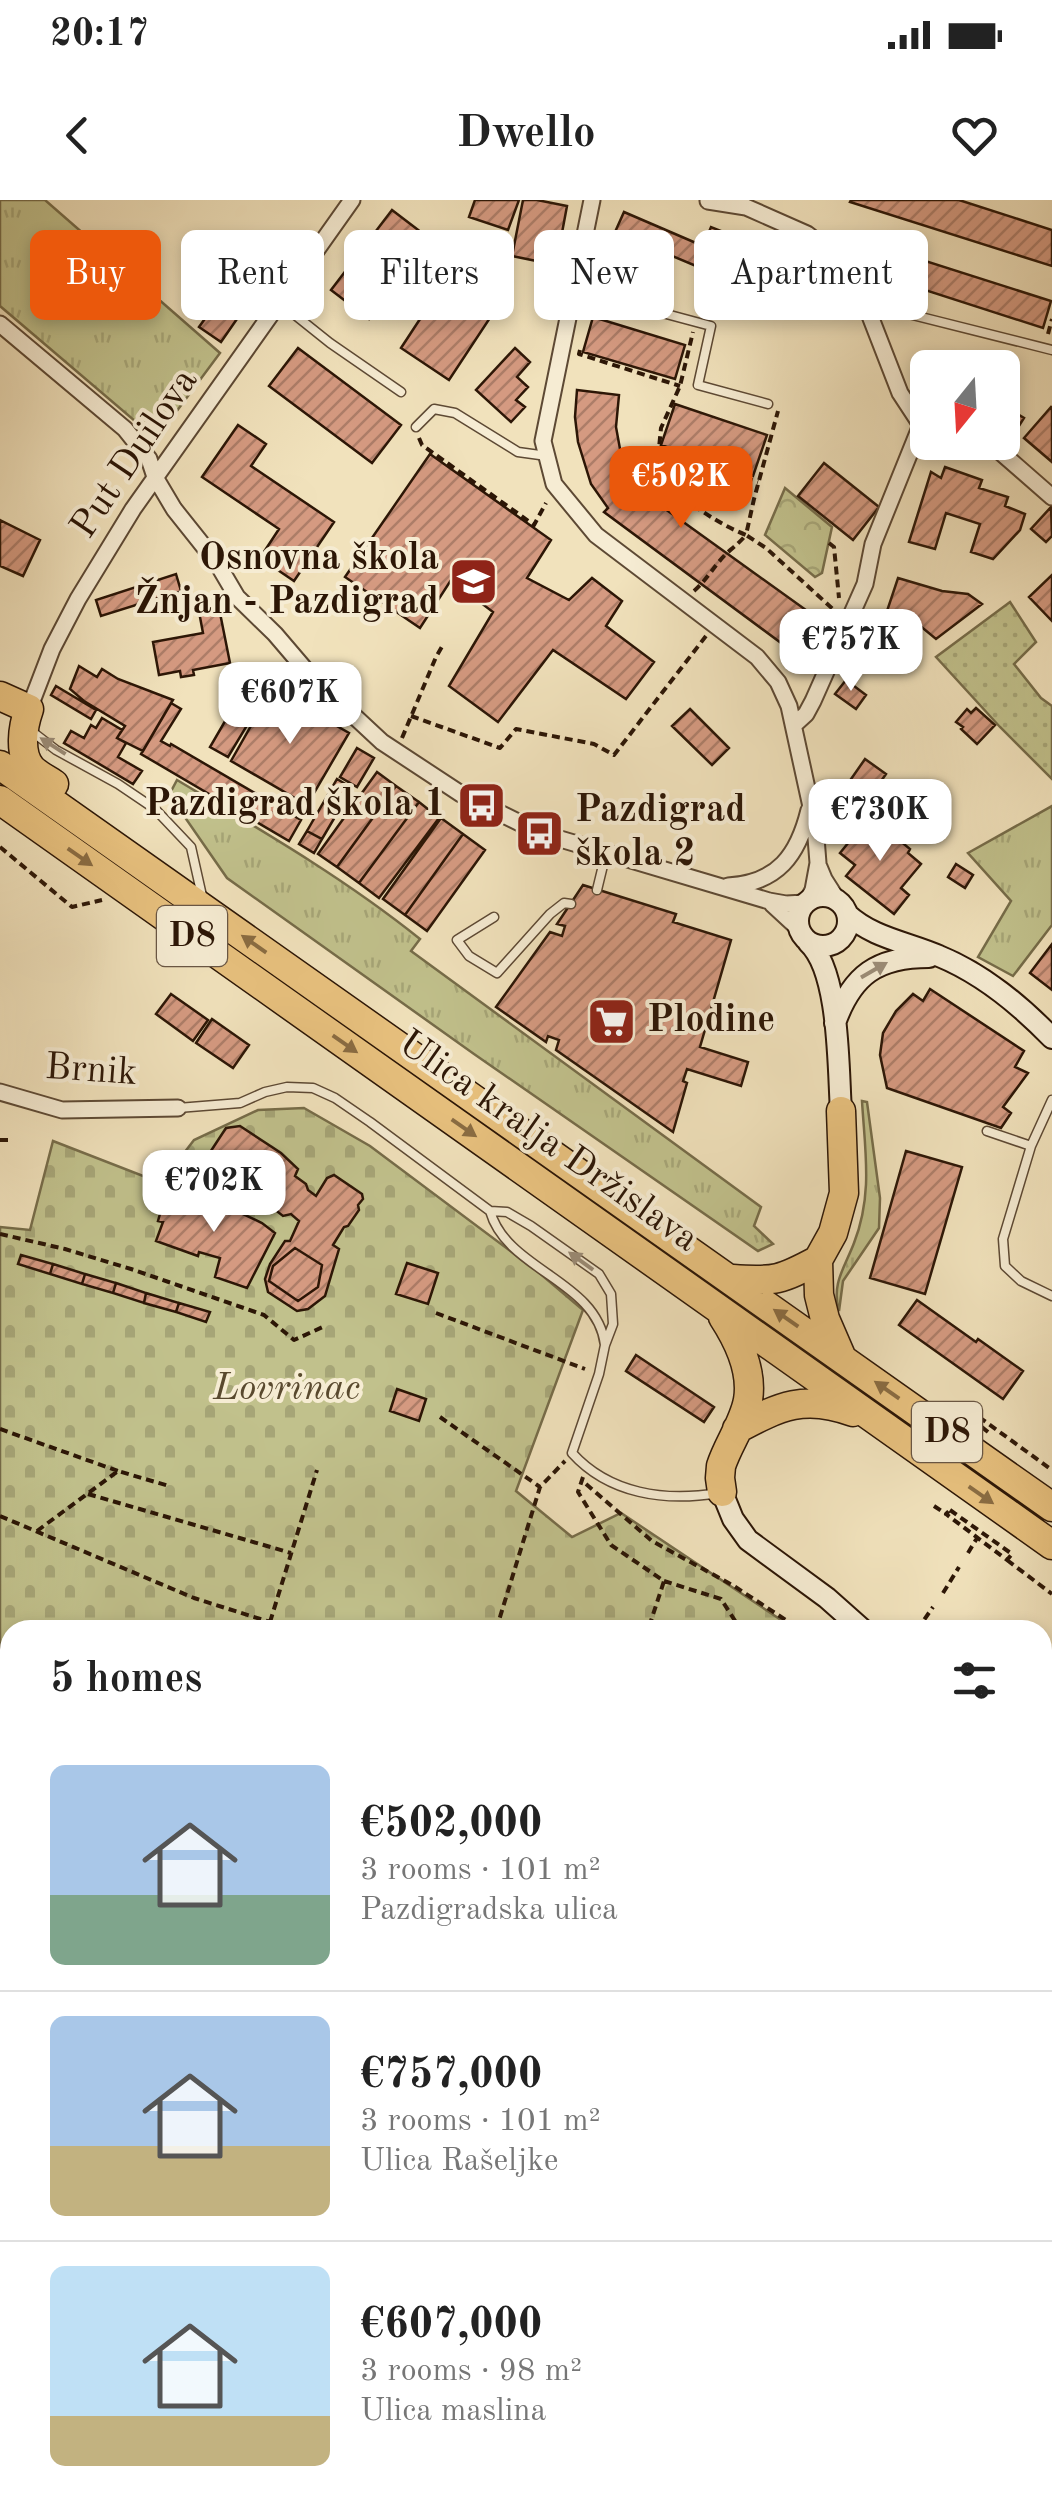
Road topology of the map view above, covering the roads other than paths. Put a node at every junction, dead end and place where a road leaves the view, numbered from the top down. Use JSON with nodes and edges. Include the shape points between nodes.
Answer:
{"nodes":[{"id":1,"x":352,"y":200,"type":"edge"},
{"id":2,"x":592,"y":200,"type":"edge"},
{"id":3,"x":708,"y":201,"type":"edge"},
{"id":4,"x":585,"y":230,"type":"edge"},
{"id":5,"x":798,"y":230,"type":"edge"},
{"id":6,"x":324,"y":240,"type":"edge"},
{"id":7,"x":674,"y":316,"type":"edge"},
{"id":8,"x":928,"y":319,"type":"edge"},
{"id":9,"x":268,"y":320,"type":"edge"},
{"id":10,"x":303,"y":320,"type":"edge"},
{"id":11,"x":566,"y":320,"type":"edge"},
{"id":12,"x":872,"y":320,"type":"edge"},
{"id":13,"x":0,"y":324,"type":"edge"},
{"id":14,"x":1048,"y":349,"type":"edge"},
{"id":15,"x":400,"y":392,"type":"dead end"},
{"id":16,"x":768,"y":404,"type":"dead end"},
{"id":17,"x":910,"y":406,"type":"edge"},
{"id":18,"x":416,"y":427,"type":"road end"},
{"id":19,"x":547,"y":456,"type":"junction"},
{"id":20,"x":910,"y":457,"type":"edge"},
{"id":21,"x":1010,"y":460,"type":"edge"},
{"id":22,"x":155,"y":477,"type":"junction"},
{"id":23,"x":1052,"y":497,"type":"edge"},
{"id":24,"x":0,"y":696,"type":"edge"},
{"id":25,"x":26,"y":717,"type":"junction"},
{"id":26,"x":794,"y":725,"type":"junction"},
{"id":27,"x":0,"y":764,"type":"edge"},
{"id":28,"x":0,"y":800,"type":"edge"},
{"id":29,"x":810,"y":806,"type":"junction"},
{"id":30,"x":120,"y":850,"type":"junction"},
{"id":31,"x":606,"y":853,"type":"junction"},
{"id":32,"x":818,"y":863,"type":"junction"},
{"id":33,"x":719,"y":886,"type":"junction"},
{"id":34,"x":596,"y":890,"type":"dead end"},
{"id":35,"x":770,"y":901,"type":"junction"},
{"id":36,"x":806,"y":902,"type":"junction"},
{"id":37,"x":571,"y":904,"type":"dead end"},
{"id":38,"x":842,"y":907,"type":"junction"},
{"id":39,"x":205,"y":910,"type":"junction"},
{"id":40,"x":494,"y":917,"type":"dead end"},
{"id":41,"x":803,"y":935,"type":"junction"},
{"id":42,"x":880,"y":936,"type":"junction"},
{"id":43,"x":838,"y":941,"type":"junction"},
{"id":44,"x":942,"y":957,"type":"junction"},
{"id":45,"x":829,"y":979,"type":"junction"},
{"id":46,"x":834,"y":1025,"type":"junction"},
{"id":47,"x":1052,"y":1038,"type":"edge"},
{"id":48,"x":0,"y":1092,"type":"edge"},
{"id":49,"x":1052,"y":1100,"type":"edge"},
{"id":50,"x":178,"y":1108,"type":"joint"},
{"id":51,"x":841,"y":1111,"type":"joint"},
{"id":52,"x":987,"y":1131,"type":"dead end"},
{"id":53,"x":1031,"y":1146,"type":"junction"},
{"id":54,"x":490,"y":1211,"type":"junction"},
{"id":55,"x":818,"y":1260,"type":"junction"},
{"id":56,"x":731,"y":1279,"type":"junction"},
{"id":57,"x":1052,"y":1296,"type":"edge"},
{"id":58,"x":717,"y":1308,"type":"junction"},
{"id":59,"x":605,"y":1345,"type":"junction"},
{"id":60,"x":842,"y":1358,"type":"junction"},
{"id":61,"x":872,"y":1419,"type":"junction"},
{"id":62,"x":736,"y":1429,"type":"junction"},
{"id":63,"x":722,"y":1492,"type":"junction"},
{"id":64,"x":1052,"y":1507,"type":"edge"},
{"id":65,"x":1052,"y":1545,"type":"edge"},
{"id":66,"x":852,"y":1620,"type":"edge"}],
"edges":[{"from":1,"to":6,"type":"street","name":"Put Duilova"},
{"from":2,"to":4,"type":"street"},
{"from":3,"to":5,"type":"street","via":[[746,207]]},
{"from":7,"to":16,"type":"lane","via":[[711,326],[698,384]]},
{"from":8,"to":14,"type":"lane"},
{"from":9,"to":22,"type":"street","name":"Put Duilova"},
{"from":10,"to":15,"type":"lane"},
{"from":11,"to":19,"type":"street","via":[[543,441]]},
{"from":12,"to":17,"type":"street"},
{"from":13,"to":22,"type":"street","via":[[126,429],[150,459]]},
{"from":18,"to":19,"type":"lane","via":[[434,409],[455,413],[518,452]]},
{"from":19,"to":26,"type":"street","via":[[554,484],[596,535],[757,656],[778,682]]},
{"from":20,"to":26,"type":"street","via":[[852,613],[813,701]]},
{"from":21,"to":23,"type":"street"},
{"from":22,"to":25,"type":"street","name":"Put Duilova","via":[[78,599]]},
{"from":22,"to":31,"type":"street","via":[[237,598],[382,742],[496,813]]},
{"from":24,"to":25,"type":"highway"},
{"from":25,"to":30,"type":"highway","via":[[30,767],[111,825]]},
{"from":39,"to":25,"type":"lane","one_way":true,"via":[[192,846],[155,810],[56,750]]},
{"from":26,"to":29,"type":"street"},
{"from":27,"to":30,"type":"highway","name":"Ulica kralja Držislava","number":"D8"},
{"from":28,"to":58,"type":"highway","name":"Ulica kralja Držislava","number":"D8","one_way":true},
{"from":29,"to":32,"type":"street"},
{"from":29,"to":33,"type":"street","via":[[784,865],[758,880]]},
{"from":30,"to":39,"type":"highway","name":"Ulica kralja Držislava","number":"D8"},
{"from":31,"to":33,"type":"street"},
{"from":31,"to":34,"type":"lane"},
{"from":32,"to":36,"type":"street"},
{"from":32,"to":38,"type":"street"},
{"from":33,"to":35,"type":"street"},
{"from":35,"to":36,"type":"street"},
{"from":35,"to":41,"type":"street"},
{"from":36,"to":38,"type":"street","via":[[822,896]]},
{"from":36,"to":41,"type":"street","via":[[798,913]]},
{"from":37,"to":40,"type":"lane","via":[[550,914],[497,974],[457,940]]},
{"from":38,"to":42,"type":"street"},
{"from":38,"to":43,"type":"street","via":[[847,928]]},
{"from":56,"to":39,"type":"highway","name":"Ulica kralja Držislava","number":"D8","one_way":true},
{"from":41,"to":43,"type":"street","via":[[825,946]]},
{"from":41,"to":45,"type":"street"},
{"from":42,"to":43,"type":"street"},
{"from":42,"to":44,"type":"street"},
{"from":43,"to":45,"type":"street"},
{"from":46,"to":44,"type":"street","one_way":true,"via":[[867,972],[898,959]]},
{"from":44,"to":47,"type":"street","via":[[1010,998]]},
{"from":45,"to":46,"type":"street"},
{"from":46,"to":51,"type":"street"},
{"from":48,"to":50,"type":"street","name":"Brnik","via":[[62,1110]]},
{"from":49,"to":53,"type":"lane"},
{"from":50,"to":54,"type":"lane","via":[[313,1088]]},
{"from":51,"to":55,"type":"highway","via":[[844,1192]]},
{"from":52,"to":53,"type":"lane"},
{"from":53,"to":57,"type":"lane","via":[[1003,1239],[1005,1266]]},
{"from":54,"to":59,"type":"lane","via":[[505,1240],[598,1317]]},
{"from":59,"to":54,"type":"lane","one_way":true,"via":[[613,1309],[599,1274],[508,1212]]},
{"from":55,"to":56,"type":"highway","via":[[784,1278]]},
{"from":55,"to":60,"type":"highway","via":[[819,1295]]},
{"from":60,"to":56,"type":"highway","name":"Ulica kralja Držislava","number":"D8","one_way":true},
{"from":58,"to":61,"type":"highway","name":"Ulica kralja Držislava","number":"D8"},
{"from":58,"to":62,"type":"highway","via":[[747,1370],[748,1399]]},
{"from":59,"to":63,"type":"lane","via":[[572,1453],[585,1468],[642,1493],[689,1498]]},
{"from":64,"to":60,"type":"highway","name":"Ulica kralja Držislava","number":"D8","one_way":true},
{"from":61,"to":62,"type":"highway","via":[[830,1404],[800,1403]]},
{"from":61,"to":65,"type":"highway","name":"Ulica kralja Držislava","number":"D8","one_way":true},
{"from":62,"to":63,"type":"highway","via":[[721,1466]]},
{"from":63,"to":66,"type":"street","via":[[748,1540]]}]}
